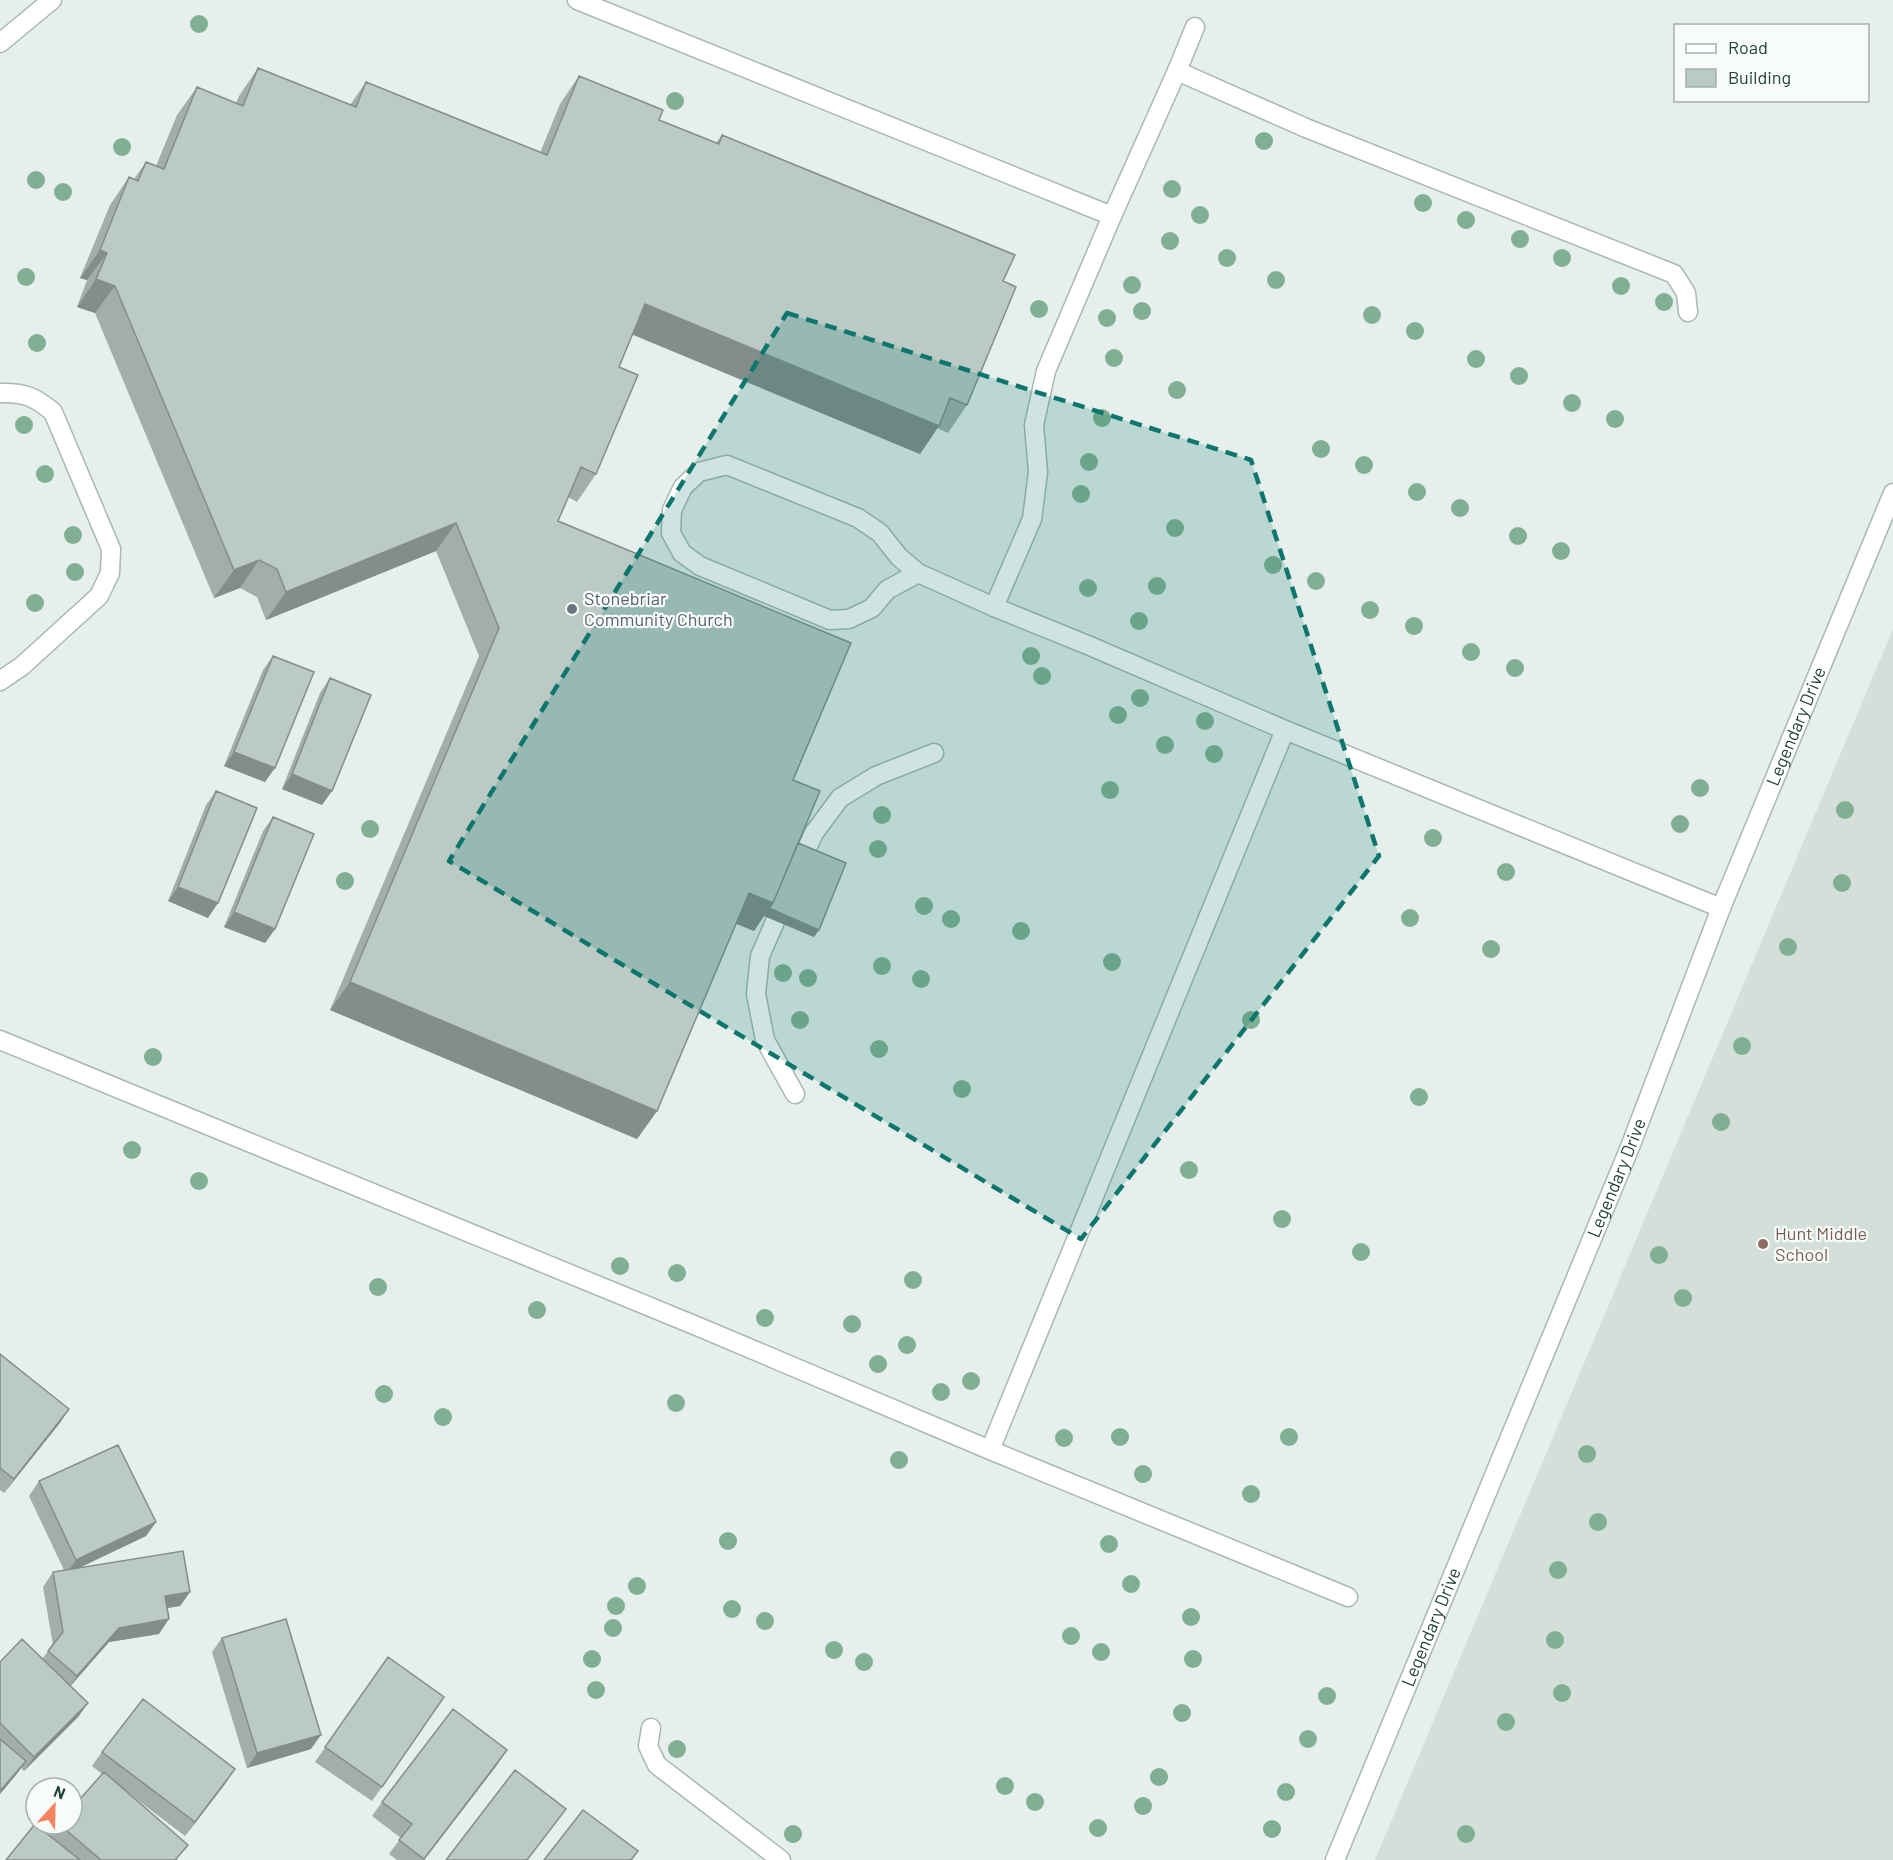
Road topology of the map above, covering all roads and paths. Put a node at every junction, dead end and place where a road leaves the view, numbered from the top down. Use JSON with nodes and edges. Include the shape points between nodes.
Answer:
{"nodes":[{"id":1,"x":52,"y":0,"type":"edge"},
{"id":2,"x":577,"y":0,"type":"edge"},
{"id":3,"x":1195,"y":27,"type":"dead end"},
{"id":4,"x":0,"y":43,"type":"edge"},
{"id":5,"x":1177,"y":71,"type":"junction"},
{"id":6,"x":1112,"y":216,"type":"junction"},
{"id":7,"x":1688,"y":312,"type":"dead end"},
{"id":8,"x":0,"y":393,"type":"edge"},
{"id":9,"x":1893,"y":493,"type":"edge"},
{"id":10,"x":918,"y":573,"type":"junction"},
{"id":11,"x":994,"y":607,"type":"junction"},
{"id":12,"x":0,"y":681,"type":"edge"},
{"id":13,"x":1285,"y":730,"type":"junction"},
{"id":14,"x":934,"y":753,"type":"dead end"},
{"id":15,"x":1721,"y":908,"type":"junction"},
{"id":16,"x":0,"y":1040,"type":"edge"},
{"id":17,"x":795,"y":1094,"type":"dead end"},
{"id":18,"x":990,"y":1450,"type":"junction"},
{"id":19,"x":1348,"y":1597,"type":"dead end"},
{"id":20,"x":651,"y":1728,"type":"dead end"},
{"id":21,"x":781,"y":1860,"type":"edge"},
{"id":22,"x":1335,"y":1860,"type":"edge"}],
"edges":[{"from":1,"to":4,"type":"street"},
{"from":2,"to":6,"type":"street"},
{"from":3,"to":5,"type":"street"},
{"from":5,"to":6,"type":"street"},
{"from":5,"to":7,"type":"street","via":[[1306,128],[1674,274],[1686,293]]},
{"from":6,"to":11,"type":"street","via":[[1046,371],[1034,424],[1038,472],[1032,519]]},
{"from":8,"to":12,"type":"street","via":[[38,400],[53,412],[111,549],[110,573],[99,596]]},
{"from":9,"to":15,"type":"street","name":"Legendary Drive"},
{"from":10,"to":10,"type":"street","via":[[880,533],[858,518],[727,465],[699,472],[682,487],[672,510],[671,533],[682,553],[700,566],[830,620],[849,619],[872,608],[887,591]]},
{"from":10,"to":11,"type":"street"},
{"from":11,"to":13,"type":"street"},
{"from":13,"to":15,"type":"street"},
{"from":13,"to":18,"type":"street"},
{"from":14,"to":17,"type":"street","via":[[876,776],[840,798],[814,832],[760,956],[756,994],[765,1040]]},
{"from":15,"to":22,"type":"street","name":"Legendary Drive","via":[[1630,1147]]},
{"from":16,"to":18,"type":"street"},
{"from":18,"to":19,"type":"street"},
{"from":20,"to":21,"type":"street","via":[[648,1746],[657,1765]]}]}
